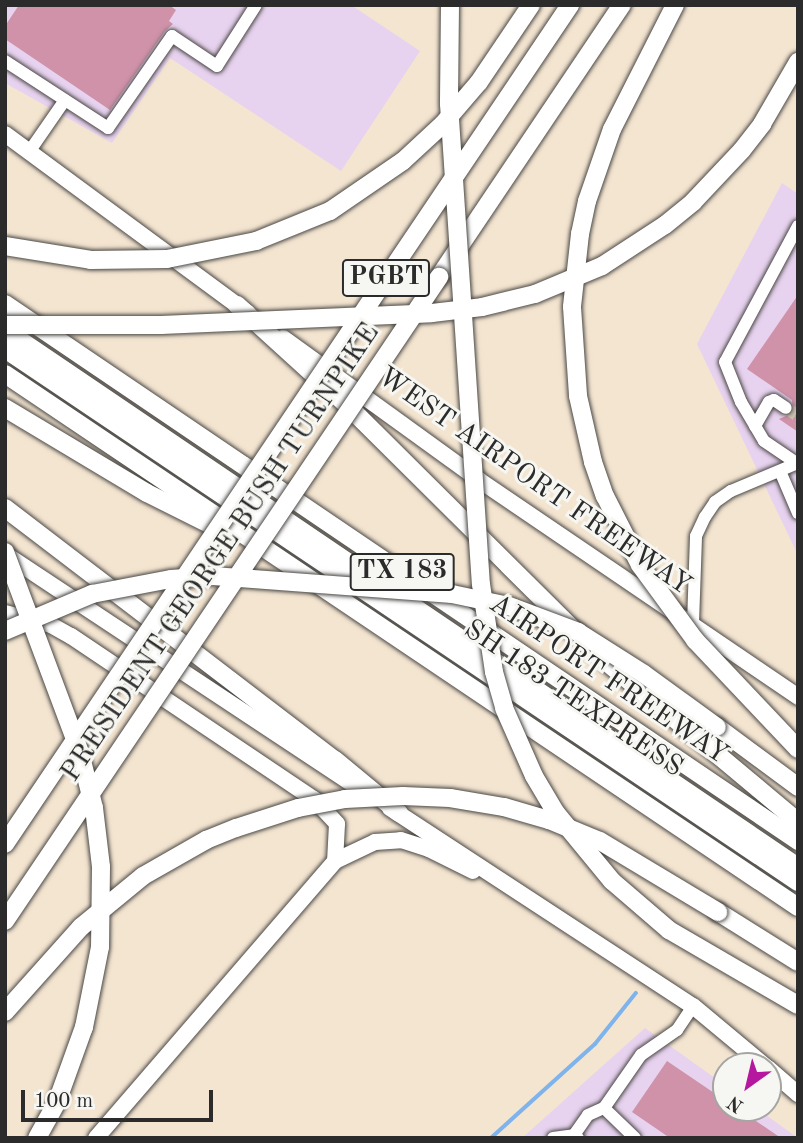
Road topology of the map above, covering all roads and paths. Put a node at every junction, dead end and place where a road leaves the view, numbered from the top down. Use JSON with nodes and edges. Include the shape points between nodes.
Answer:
{"nodes":[{"id":1,"x":256,"y":5,"type":"edge"},
{"id":2,"x":450,"y":5,"type":"edge"},
{"id":3,"x":531,"y":5,"type":"edge"},
{"id":4,"x":570,"y":5,"type":"edge"},
{"id":5,"x":622,"y":5,"type":"edge"},
{"id":6,"x":675,"y":5,"type":"edge"},
{"id":7,"x":5,"y":61,"type":"edge"},
{"id":8,"x":798,"y":62,"type":"edge"},
{"id":9,"x":65,"y":100,"type":"junction"},
{"id":10,"x":5,"y":134,"type":"edge"},
{"id":11,"x":29,"y":152,"type":"junction"},
{"id":12,"x":798,"y":226,"type":"edge"},
{"id":13,"x":5,"y":246,"type":"edge"},
{"id":14,"x":5,"y":304,"type":"edge"},
{"id":15,"x":237,"y":305,"type":"junction"},
{"id":16,"x":5,"y":328,"type":"edge"},
{"id":17,"x":5,"y":349,"type":"edge"},
{"id":18,"x":5,"y":374,"type":"edge"},
{"id":19,"x":5,"y":408,"type":"edge"},
{"id":20,"x":786,"y":408,"type":"dead end"},
{"id":21,"x":755,"y":426,"type":"junction"},
{"id":22,"x":798,"y":463,"type":"edge"},
{"id":23,"x":780,"y":471,"type":"junction"},
{"id":24,"x":5,"y":508,"type":"edge"},
{"id":25,"x":798,"y":513,"type":"edge"},
{"id":26,"x":5,"y":553,"type":"edge"},
{"id":27,"x":277,"y":558,"type":"junction"},
{"id":28,"x":5,"y":613,"type":"edge"},
{"id":29,"x":693,"y":623,"type":"junction"},
{"id":30,"x":5,"y":631,"type":"edge"},
{"id":31,"x":798,"y":697,"type":"edge"},
{"id":32,"x":798,"y":749,"type":"edge"},
{"id":33,"x":798,"y":787,"type":"edge"},
{"id":34,"x":399,"y":813,"type":"junction"},
{"id":35,"x":798,"y":822,"type":"edge"},
{"id":36,"x":798,"y":841,"type":"edge"},
{"id":37,"x":5,"y":844,"type":"edge"},
{"id":38,"x":335,"y":861,"type":"junction"},
{"id":39,"x":798,"y":867,"type":"edge"},
{"id":40,"x":798,"y":882,"type":"edge"},
{"id":41,"x":798,"y":907,"type":"edge"},
{"id":42,"x":547,"y":909,"type":"junction"},
{"id":43,"x":5,"y":920,"type":"edge"},
{"id":44,"x":798,"y":962,"type":"edge"},
{"id":45,"x":798,"y":1004,"type":"edge"},
{"id":46,"x":693,"y":1006,"type":"junction"},
{"id":47,"x":5,"y":1012,"type":"edge"},
{"id":48,"x":749,"y":1052,"type":"edge"},
{"id":49,"x":782,"y":1080,"type":"edge"},
{"id":50,"x":798,"y":1094,"type":"edge"},
{"id":51,"x":604,"y":1108,"type":"junction"},
{"id":52,"x":576,"y":1136,"type":"edge"},
{"id":53,"x":37,"y":1138,"type":"edge"},
{"id":54,"x":96,"y":1138,"type":"edge"},
{"id":55,"x":553,"y":1138,"type":"edge"},
{"id":56,"x":635,"y":1138,"type":"edge"}],
"edges":[{"from":1,"to":9,"type":"lane","via":[[217,66],[172,36],[108,128]]},
{"from":2,"to":45,"type":"highway","bridge":true,"via":[[448,91],[481,584],[485,626],[504,708],[556,813],[612,881],[670,930]]},
{"from":3,"to":13,"type":"highway","bridge":true,"via":[[479,82],[443,124],[403,161],[330,211],[256,240],[167,259],[91,260]]},
{"from":4,"to":37,"type":"highway","name":"PRESIDENT GEORGE BUSH TURNPIKE","number":"PGBT","bridge":true},
{"from":5,"to":43,"type":"highway","name":"PRESIDENT GEORGE BUSH TURNPIKE","number":"PGBT","bridge":true},
{"from":6,"to":32,"type":"highway","bridge":true,"via":[[612,129],[587,201],[572,307],[578,397],[605,496],[639,565],[695,640]]},
{"from":7,"to":9,"type":"lane"},
{"from":8,"to":16,"type":"highway","bridge":true,"via":[[748,142],[693,202],[602,266],[536,294],[432,313]]},
{"from":9,"to":11,"type":"lane"},
{"from":10,"to":11,"type":"main road","name":"WEST AIRPORT FREEWAY"},
{"from":11,"to":15,"type":"main road","name":"WEST AIRPORT FREEWAY"},
{"from":12,"to":21,"type":"lane","via":[[725,362]]},
{"from":14,"to":36,"type":"highway","name":"AIRPORT FREEWAY","number":"TX 183"},
{"from":15,"to":29,"type":"main road","name":"WEST AIRPORT FREEWAY","via":[[479,480]]},
{"from":15,"to":35,"type":"highway","via":[[348,406],[602,658]]},
{"from":16,"to":39,"type":"highway","name":"SH 183 TEXPRESS"},
{"from":17,"to":40,"type":"highway","name":"SH 183 TEXPRESS"},
{"from":18,"to":27,"type":"highway","number":"TX 183"},
{"from":19,"to":27,"type":"highway","via":[[147,493]]},
{"from":20,"to":21,"type":"lane","via":[[774,400],[769,402]]},
{"from":21,"to":22,"type":"lane","via":[[764,441]]},
{"from":22,"to":23,"type":"lane"},
{"from":23,"to":25,"type":"lane"},
{"from":23,"to":29,"type":"lane","via":[[731,491],[715,502],[705,517],[695,547]]},
{"from":24,"to":34,"type":"highway"},
{"from":26,"to":34,"type":"main road"},
{"from":26,"to":53,"type":"highway","bridge":true,"via":[[80,753],[101,867],[100,947],[85,1027],[57,1102]]},
{"from":27,"to":41,"type":"highway","number":"TX 183"},
{"from":28,"to":38,"type":"main road","via":[[51,625],[71,636],[314,799],[337,824]]},
{"from":29,"to":31,"type":"main road","name":"WEST AIRPORT FREEWAY"},
{"from":30,"to":33,"type":"highway","bridge":true,"via":[[92,594],[213,576],[477,598],[544,618],[611,651]]},
{"from":34,"to":42,"type":"main road"},
{"from":38,"to":42,"type":"main road","via":[[375,842],[401,840],[429,849]]},
{"from":38,"to":54,"type":"main road"},
{"from":42,"to":46,"type":"main road"},
{"from":44,"to":47,"type":"highway","bridge":true,"via":[[600,841],[550,820],[450,798],[345,799],[236,828],[143,876],[81,927]]},
{"from":46,"to":48,"type":"main road"},
{"from":46,"to":51,"type":"lane","via":[[677,1030],[641,1055]]},
{"from":49,"to":50,"type":"main road"},
{"from":51,"to":52,"type":"lane","via":[[587,1115]]},
{"from":51,"to":56,"type":"lane"},
{"from":52,"to":55,"type":"lane"}]}
